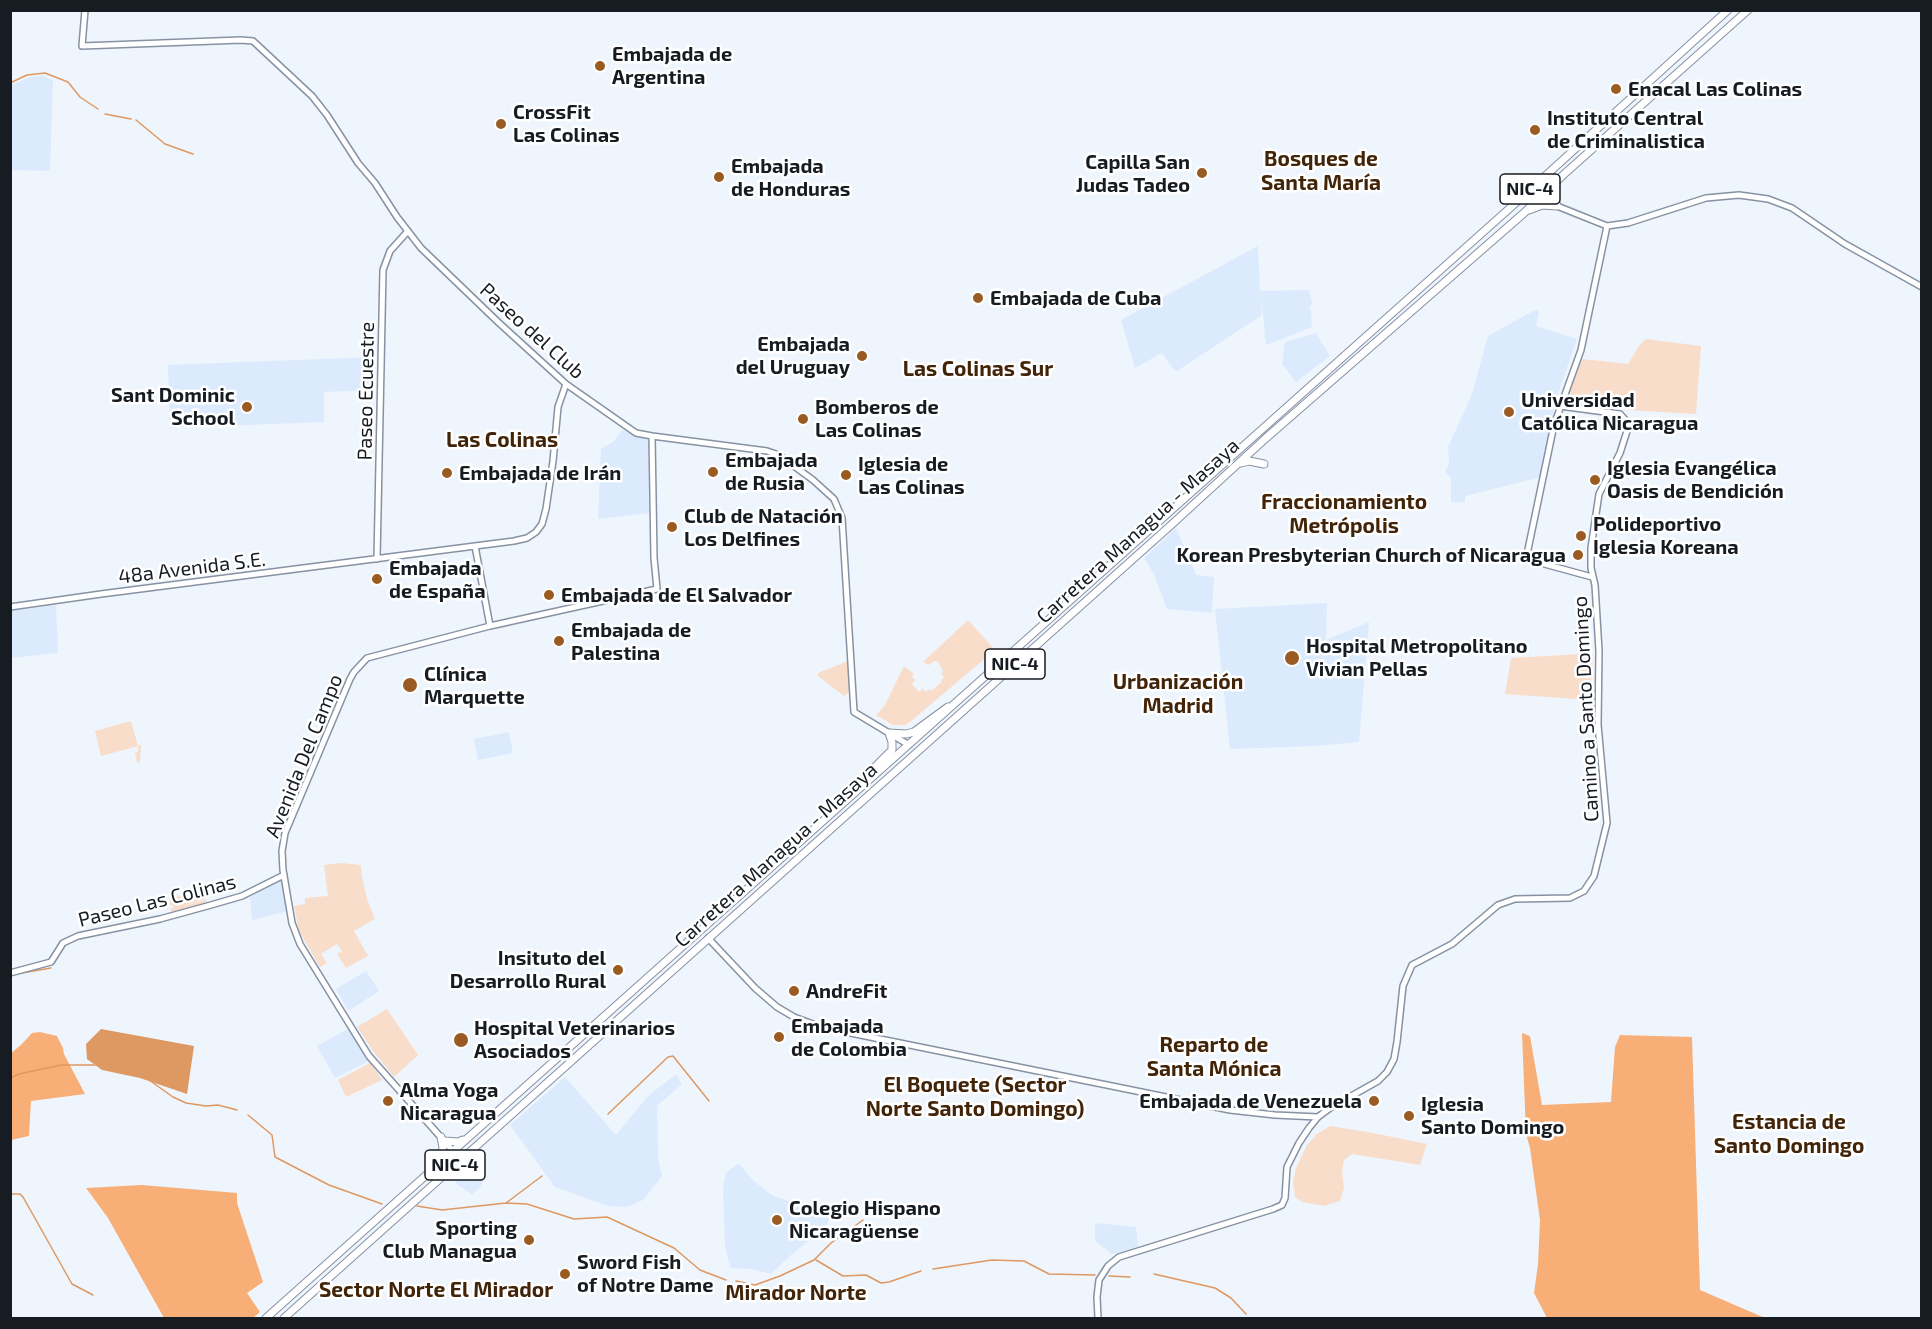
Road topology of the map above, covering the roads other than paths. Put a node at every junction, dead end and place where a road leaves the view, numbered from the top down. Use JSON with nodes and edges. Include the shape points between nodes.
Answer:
{"nodes":[{"id":1,"x":85,"y":10,"type":"edge"},
{"id":2,"x":1728,"y":10,"type":"edge"},
{"id":3,"x":1748,"y":10,"type":"edge"},
{"id":4,"x":1586,"y":138,"type":"junction"},
{"id":5,"x":1555,"y":183,"type":"junction"},
{"id":6,"x":1541,"y":196,"type":"junction"},
{"id":7,"x":1557,"y":206,"type":"junction"},
{"id":8,"x":1510,"y":208,"type":"junction"},
{"id":9,"x":1524,"y":213,"type":"junction"},
{"id":10,"x":1607,"y":226,"type":"junction"},
{"id":11,"x":408,"y":231,"type":"junction"},
{"id":12,"x":1922,"y":287,"type":"edge"},
{"id":13,"x":1331,"y":367,"type":"junction"},
{"id":14,"x":1340,"y":374,"type":"junction"},
{"id":15,"x":1320,"y":377,"type":"junction"},
{"id":16,"x":566,"y":384,"type":"junction"},
{"id":17,"x":1327,"y":386,"type":"junction"},
{"id":18,"x":1560,"y":406,"type":"junction"},
{"id":19,"x":1274,"y":418,"type":"junction"},
{"id":20,"x":652,"y":436,"type":"junction"},
{"id":21,"x":1258,"y":447,"type":"junction"},
{"id":22,"x":1224,"y":463,"type":"junction"},
{"id":23,"x":1264,"y":464,"type":"dead end"},
{"id":24,"x":1236,"y":466,"type":"junction"},
{"id":25,"x":476,"y":546,"type":"junction"},
{"id":26,"x":377,"y":559,"type":"junction"},
{"id":27,"x":1592,"y":577,"type":"junction"},
{"id":28,"x":10,"y":607,"type":"edge"},
{"id":29,"x":490,"y":626,"type":"junction"},
{"id":30,"x":957,"y":702,"type":"junction"},
{"id":31,"x":958,"y":713,"type":"junction"},
{"id":32,"x":889,"y":733,"type":"junction"},
{"id":33,"x":909,"y":746,"type":"junction"},
{"id":34,"x":847,"y":800,"type":"junction"},
{"id":35,"x":860,"y":802,"type":"junction"},
{"id":36,"x":284,"y":875,"type":"junction"},
{"id":37,"x":708,"y":938,"type":"junction"},
{"id":38,"x":10,"y":972,"type":"edge"},
{"id":39,"x":653,"y":973,"type":"junction"},
{"id":40,"x":625,"y":1012,"type":"junction"},
{"id":41,"x":588,"y":1032,"type":"junction"},
{"id":42,"x":1318,"y":1117,"type":"junction"},
{"id":43,"x":495,"y":1129,"type":"junction"},
{"id":44,"x":468,"y":1137,"type":"junction"},
{"id":45,"x":443,"y":1139,"type":"junction"},
{"id":46,"x":453,"y":1151,"type":"junction"},
{"id":47,"x":425,"y":1176,"type":"junction"},
{"id":48,"x":424,"y":1193,"type":"junction"},
{"id":49,"x":266,"y":1318,"type":"edge"},
{"id":50,"x":284,"y":1318,"type":"edge"},
{"id":51,"x":1098,"y":1318,"type":"edge"}],
"edges":[{"from":1,"to":11,"type":"street","name":"Paseo del Club","via":[[82,46],[253,41],[312,96]]},
{"from":2,"to":4,"type":"highway","name":"Carretera Managua - Masaya","number":"NIC-4"},
{"from":3,"to":5,"type":"highway","name":"Carretera Managua - Masaya","number":"NIC-4"},
{"from":4,"to":6,"type":"highway","via":[[1550,175]]},
{"from":4,"to":8,"type":"highway","name":"Carretera Managua - Masaya","number":"NIC-4"},
{"from":5,"to":6,"type":"highway","name":"Carretera Managua - Masaya","number":"NIC-4"},
{"from":5,"to":7,"type":"highway","via":[[1553,195]]},
{"from":6,"to":7,"type":"street"},
{"from":6,"to":8,"type":"highway"},
{"from":6,"to":9,"type":"highway","name":"Carretera Managua - Masaya","number":"NIC-4"},
{"from":7,"to":9,"type":"highway","via":[[1542,205]]},
{"from":7,"to":10,"type":"street"},
{"from":8,"to":13,"type":"highway","name":"Carretera Managua - Masaya","number":"NIC-4"},
{"from":9,"to":14,"type":"highway","name":"Carretera Managua - Masaya","number":"NIC-4"},
{"from":10,"to":12,"type":"street","via":[[1707,198],[1739,195],[1768,199],[1792,208],[1845,244]]},
{"from":10,"to":18,"type":"street","name":"Camino a Santo Domingo","via":[[1581,350]]},
{"from":11,"to":16,"type":"street","name":"Paseo del Club","via":[[444,271]]},
{"from":11,"to":26,"type":"street","name":"Paseo Ecuestre","via":[[390,251],[383,270]]},
{"from":13,"to":14,"type":"highway","via":[[1332,374]]},
{"from":13,"to":15,"type":"highway","name":"Carretera Managua - Masaya","number":"NIC-4"},
{"from":14,"to":17,"type":"highway","name":"Carretera Managua - Masaya","number":"NIC-4"},
{"from":15,"to":17,"type":"highway","via":[[1328,377]]},
{"from":15,"to":19,"type":"highway","name":"Carretera Managua - Masaya","number":"NIC-4"},
{"from":16,"to":20,"type":"street","name":"Paseo del Club","via":[[626,428]]},
{"from":16,"to":25,"type":"street","name":"48a Avenida S.E.","via":[[558,407],[542,524],[527,538]]},
{"from":17,"to":21,"type":"highway","name":"Carretera Managua - Masaya","number":"NIC-4"},
{"from":18,"to":27,"type":"street","name":"Camino a Santo Domingo","via":[[1526,559]]},
{"from":18,"to":27,"type":"street","name":"Camino a Santo Domingo","via":[[1614,412],[1627,422],[1620,453],[1599,494],[1591,548]]},
{"from":19,"to":21,"type":"highway","via":[[1258,440]]},
{"from":19,"to":22,"type":"highway","name":"Carretera Managua - Masaya","number":"NIC-4"},
{"from":20,"to":29,"type":"street","name":"Avenida Del Campo","via":[[657,588]]},
{"from":20,"to":32,"type":"street","name":"Paseo del Club","via":[[779,455],[834,500],[842,518],[854,712]]},
{"from":21,"to":22,"type":"highway","via":[[1251,446]]},
{"from":21,"to":24,"type":"highway","name":"Carretera Managua - Masaya","number":"NIC-4"},
{"from":22,"to":30,"type":"highway","name":"Carretera Managua - Masaya","number":"NIC-4"},
{"from":23,"to":24,"type":"highway","via":[[1249,461]]},
{"from":24,"to":31,"type":"highway","name":"Carretera Managua - Masaya","number":"NIC-4"},
{"from":25,"to":26,"type":"street","name":"48a Avenida S.E."},
{"from":25,"to":29,"type":"street"},
{"from":26,"to":28,"type":"street","name":"48a Avenida S.E."},
{"from":27,"to":42,"type":"street","name":"Camino a Santo Domingo","via":[[1599,662],[1598,725],[1607,823],[1594,876],[1584,891],[1570,898],[1515,899],[1498,905],[1452,944],[1412,964],[1402,993],[1394,1059],[1387,1072]]},
{"from":29,"to":36,"type":"street","name":"Avenida Del Campo","via":[[374,655],[361,663],[350,679],[285,833]]},
{"from":30,"to":32,"type":"highway","via":[[914,732]]},
{"from":30,"to":33,"type":"highway","name":"Carretera Managua - Masaya","number":"NIC-4"},
{"from":31,"to":33,"type":"highway","via":[[918,746]]},
{"from":31,"to":35,"type":"highway","name":"Carretera Managua - Masaya","number":"NIC-4"},
{"from":32,"to":33,"type":"street"},
{"from":32,"to":34,"type":"highway","via":[[892,750]]},
{"from":33,"to":34,"type":"highway","name":"Carretera Managua - Masaya","number":"NIC-4"},
{"from":33,"to":35,"type":"highway","via":[[908,753]]},
{"from":34,"to":39,"type":"highway","name":"Carretera Managua - Masaya","number":"NIC-4"},
{"from":35,"to":37,"type":"highway","name":"Carretera Managua - Masaya","number":"NIC-4"},
{"from":36,"to":38,"type":"street","name":"Paseo Las Colinas","via":[[242,896],[78,936],[63,943],[51,962]]},
{"from":36,"to":45,"type":"street","name":"Avenida Del Campo","via":[[292,923],[300,944],[369,1056]]},
{"from":37,"to":40,"type":"highway","name":"Carretera Managua - Masaya","number":"NIC-4"},
{"from":37,"to":42,"type":"street","via":[[777,1007],[808,1023],[1230,1110]]},
{"from":39,"to":40,"type":"highway"},
{"from":39,"to":41,"type":"highway","name":"Carretera Managua - Masaya","number":"NIC-4"},
{"from":40,"to":41,"type":"highway"},
{"from":40,"to":43,"type":"highway","name":"Carretera Managua - Masaya","number":"NIC-4"},
{"from":41,"to":44,"type":"highway","name":"Carretera Managua - Masaya","number":"NIC-4"},
{"from":42,"to":51,"type":"street","via":[[1290,1160],[1282,1204],[1119,1257],[1099,1280]]},
{"from":43,"to":46,"type":"highway","via":[[462,1153]]},
{"from":43,"to":48,"type":"highway","name":"Carretera Managua - Masaya","number":"NIC-4"},
{"from":44,"to":45,"type":"highway","via":[[458,1142]]},
{"from":44,"to":46,"type":"highway","name":"Carretera Managua - Masaya","number":"NIC-4"},
{"from":45,"to":46,"type":"street","name":"Avenida Del Campo"},
{"from":45,"to":47,"type":"highway","via":[[442,1154]]},
{"from":46,"to":47,"type":"highway","name":"Carretera Managua - Masaya","number":"NIC-4"},
{"from":46,"to":48,"type":"highway","via":[[453,1162],[428,1184]]},
{"from":47,"to":49,"type":"highway","name":"Carretera Managua - Masaya","number":"NIC-4"},
{"from":48,"to":50,"type":"highway","name":"Carretera Managua - Masaya","number":"NIC-4"}]}
